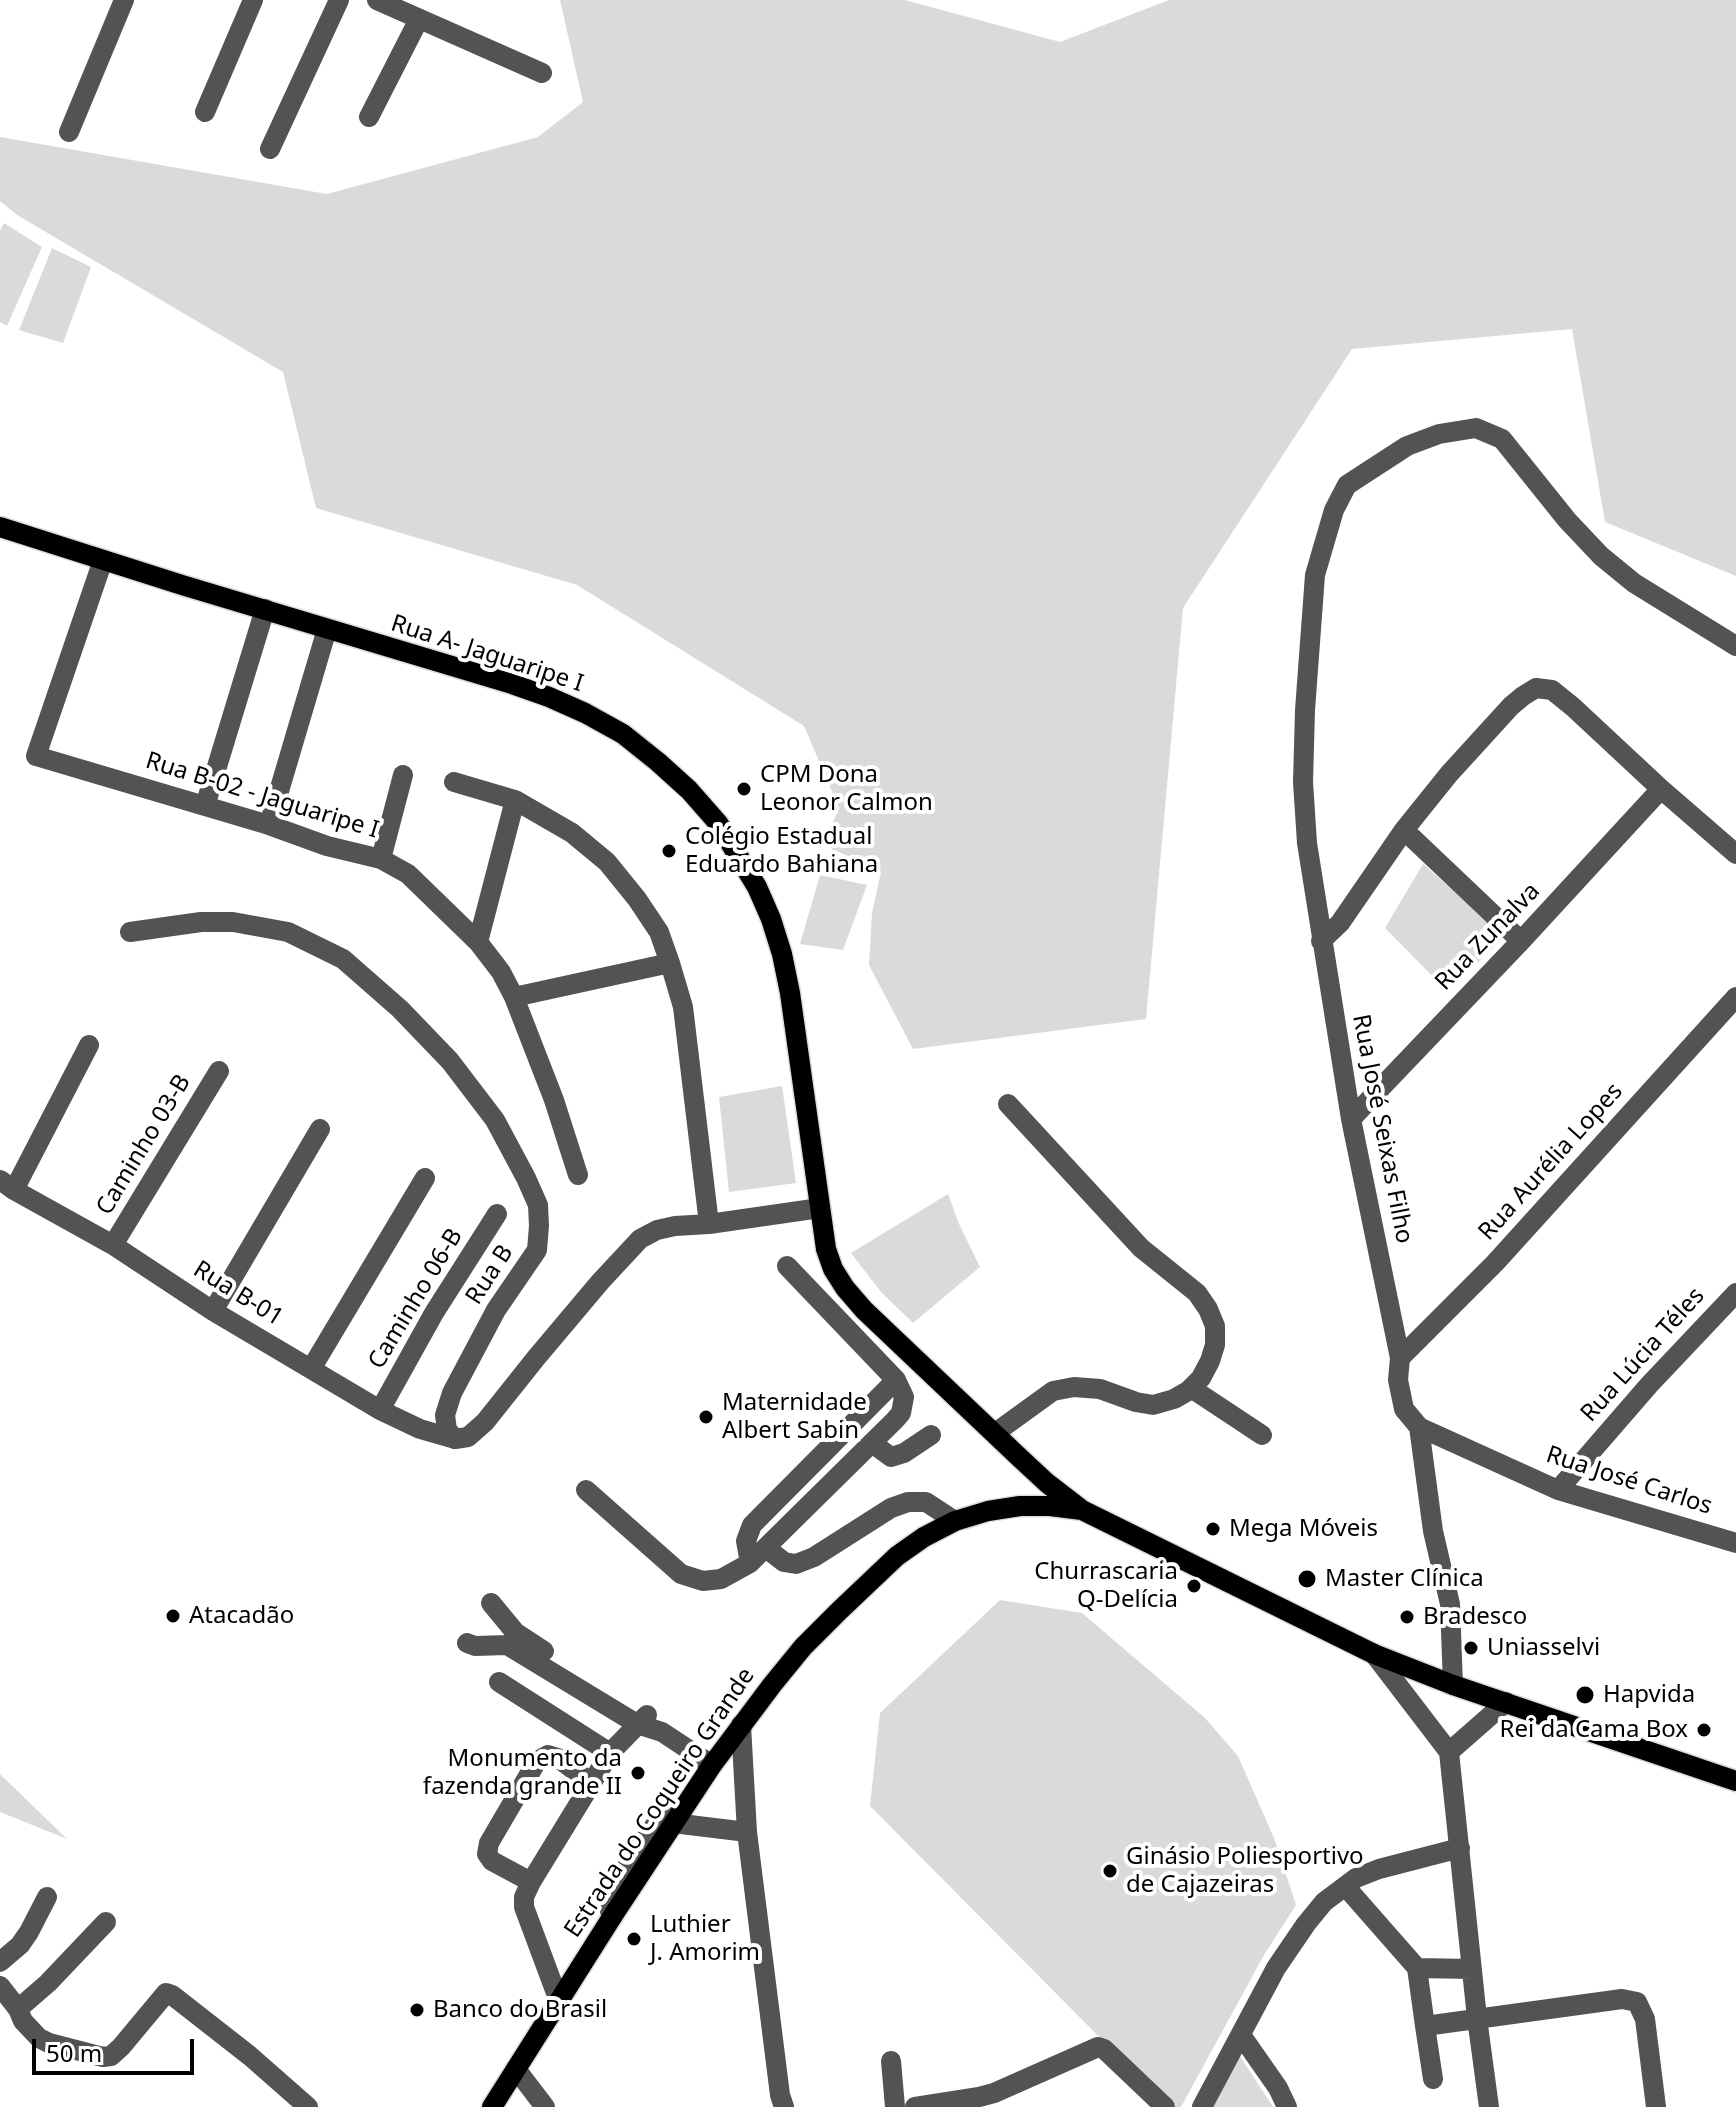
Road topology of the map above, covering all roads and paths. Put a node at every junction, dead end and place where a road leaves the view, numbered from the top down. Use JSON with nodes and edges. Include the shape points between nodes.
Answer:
{"nodes":[{"id":1,"x":124,"y":0,"type":"edge"},
{"id":2,"x":253,"y":0,"type":"edge"},
{"id":3,"x":339,"y":0,"type":"edge"},
{"id":4,"x":389,"y":2,"type":"edge"},
{"id":5,"x":419,"y":19,"type":"junction"},
{"id":6,"x":542,"y":73,"type":"dead end"},
{"id":7,"x":205,"y":112,"type":"dead end"},
{"id":8,"x":369,"y":117,"type":"dead end"},
{"id":9,"x":69,"y":132,"type":"dead end"},
{"id":10,"x":270,"y":149,"type":"dead end"},
{"id":11,"x":0,"y":527,"type":"edge"},
{"id":12,"x":103,"y":560,"type":"junction"},
{"id":13,"x":265,"y":609,"type":"junction"},
{"id":14,"x":327,"y":629,"type":"junction"},
{"id":15,"x":1736,"y":646,"type":"edge"},
{"id":16,"x":403,"y":775,"type":"dead end"},
{"id":17,"x":454,"y":782,"type":"dead end"},
{"id":18,"x":1661,"y":789,"type":"junction"},
{"id":19,"x":515,"y":800,"type":"junction"},
{"id":20,"x":205,"y":806,"type":"junction"},
{"id":21,"x":269,"y":825,"type":"junction"},
{"id":22,"x":1404,"y":830,"type":"junction"},
{"id":23,"x":1736,"y":854,"type":"edge"},
{"id":24,"x":381,"y":859,"type":"junction"},
{"id":25,"x":130,"y":932,"type":"dead end"},
{"id":26,"x":1321,"y":941,"type":"junction"},
{"id":27,"x":1521,"y":941,"type":"junction"},
{"id":28,"x":478,"y":942,"type":"junction"},
{"id":29,"x":670,"y":963,"type":"junction"},
{"id":30,"x":514,"y":997,"type":"junction"},
{"id":31,"x":1736,"y":997,"type":"edge"},
{"id":32,"x":89,"y":1045,"type":"dead end"},
{"id":33,"x":219,"y":1071,"type":"dead end"},
{"id":34,"x":1008,"y":1104,"type":"dead end"},
{"id":35,"x":1351,"y":1119,"type":"junction"},
{"id":36,"x":320,"y":1129,"type":"dead end"},
{"id":37,"x":578,"y":1175,"type":"dead end"},
{"id":38,"x":425,"y":1178,"type":"dead end"},
{"id":39,"x":7,"y":1185,"type":"edge"},
{"id":40,"x":820,"y":1208,"type":"junction"},
{"id":41,"x":497,"y":1214,"type":"dead end"},
{"id":42,"x":709,"y":1224,"type":"junction"},
{"id":43,"x":113,"y":1245,"type":"junction"},
{"id":44,"x":787,"y":1266,"type":"dead end"},
{"id":45,"x":1736,"y":1293,"type":"edge"},
{"id":46,"x":213,"y":1311,"type":"junction"},
{"id":47,"x":1400,"y":1358,"type":"junction"},
{"id":48,"x":311,"y":1369,"type":"junction"},
{"id":49,"x":896,"y":1380,"type":"junction"},
{"id":50,"x":1191,"y":1388,"type":"junction"},
{"id":51,"x":380,"y":1410,"type":"junction"},
{"id":52,"x":1419,"y":1427,"type":"junction"},
{"id":53,"x":995,"y":1433,"type":"junction"},
{"id":54,"x":931,"y":1435,"type":"dead end"},
{"id":55,"x":1262,"y":1435,"type":"dead end"},
{"id":56,"x":455,"y":1439,"type":"junction"},
{"id":57,"x":872,"y":1443,"type":"junction"},
{"id":58,"x":827,"y":1449,"type":"junction"},
{"id":59,"x":848,"y":1467,"type":"junction"},
{"id":60,"x":586,"y":1490,"type":"dead end"},
{"id":61,"x":1558,"y":1490,"type":"junction"},
{"id":62,"x":1082,"y":1510,"type":"junction"},
{"id":63,"x":955,"y":1521,"type":"junction"},
{"id":64,"x":1736,"y":1543,"type":"edge"},
{"id":65,"x":766,"y":1548,"type":"junction"},
{"id":66,"x":750,"y":1563,"type":"junction"},
{"id":67,"x":491,"y":1603,"type":"dead end"},
{"id":68,"x":467,"y":1643,"type":"dead end"},
{"id":69,"x":1374,"y":1654,"type":"junction"},
{"id":70,"x":499,"y":1682,"type":"dead end"},
{"id":71,"x":1453,"y":1685,"type":"junction"},
{"id":72,"x":1506,"y":1702,"type":"junction"},
{"id":73,"x":642,"y":1719,"type":"junction"},
{"id":74,"x":741,"y":1725,"type":"junction"},
{"id":75,"x":1449,"y":1752,"type":"junction"},
{"id":76,"x":610,"y":1753,"type":"junction"},
{"id":77,"x":712,"y":1765,"type":"junction"},
{"id":78,"x":1736,"y":1781,"type":"edge"},
{"id":79,"x":590,"y":1782,"type":"junction"},
{"id":80,"x":678,"y":1815,"type":"junction"},
{"id":81,"x":747,"y":1832,"type":"junction"},
{"id":82,"x":1460,"y":1848,"type":"junction"},
{"id":83,"x":531,"y":1882,"type":"junction"},
{"id":84,"x":1345,"y":1886,"type":"junction"},
{"id":85,"x":47,"y":1897,"type":"dead end"},
{"id":86,"x":612,"y":1917,"type":"joint"},
{"id":87,"x":106,"y":1922,"type":"dead end"},
{"id":88,"x":0,"y":1962,"type":"edge"},
{"id":89,"x":1417,"y":1968,"type":"junction"},
{"id":90,"x":1472,"y":1969,"type":"junction"},
{"id":91,"x":6,"y":1996,"type":"edge"},
{"id":92,"x":559,"y":2001,"type":"junction"},
{"id":93,"x":1477,"y":2018,"type":"junction"},
{"id":94,"x":1425,"y":2026,"type":"junction"},
{"id":95,"x":1241,"y":2035,"type":"junction"},
{"id":96,"x":891,"y":2061,"type":"dead end"},
{"id":97,"x":516,"y":2069,"type":"junction"},
{"id":98,"x":1433,"y":2079,"type":"dead end"},
{"id":99,"x":308,"y":2107,"type":"edge"},
{"id":100,"x":492,"y":2107,"type":"edge"},
{"id":101,"x":545,"y":2107,"type":"edge"},
{"id":102,"x":784,"y":2107,"type":"edge"},
{"id":103,"x":895,"y":2107,"type":"edge"},
{"id":104,"x":915,"y":2107,"type":"edge"},
{"id":105,"x":1165,"y":2107,"type":"edge"},
{"id":106,"x":1202,"y":2107,"type":"edge"},
{"id":107,"x":1287,"y":2107,"type":"edge"},
{"id":108,"x":1489,"y":2107,"type":"edge"},
{"id":109,"x":1656,"y":2107,"type":"edge"}],
"edges":[{"from":1,"to":9,"type":"street"},
{"from":2,"to":7,"type":"street"},
{"from":3,"to":10,"type":"street"},
{"from":4,"to":5,"type":"street"},
{"from":5,"to":6,"type":"street"},
{"from":5,"to":8,"type":"street"},
{"from":11,"to":12,"type":"main road","name":"Rua A- Jaguaripe I"},
{"from":12,"to":13,"type":"main road","name":"Rua A- Jaguaripe I"},
{"from":12,"to":20,"type":"street","name":"Rua B-02 - Jaguaripe I","via":[[36,756]]},
{"from":13,"to":14,"type":"main road","name":"Rua A- Jaguaripe I"},
{"from":13,"to":20,"type":"street"},
{"from":14,"to":21,"type":"street"},
{"from":14,"to":40,"type":"main road","name":"Rua A- Jaguaripe I","via":[[512,684],[585,713],[658,762],[718,823],[757,887],[782,954]]},
{"from":15,"to":26,"type":"street","name":"Rua José Seixas Filho","via":[[1634,583],[1601,556],[1502,439],[1476,428],[1407,446],[1347,485],[1315,575],[1305,710],[1307,843]]},
{"from":16,"to":24,"type":"street"},
{"from":17,"to":19,"type":"street"},
{"from":18,"to":22,"type":"street","via":[[1552,690],[1536,688],[1511,706]]},
{"from":18,"to":23,"type":"street"},
{"from":18,"to":27,"type":"street","name":"Rua Zunalva"},
{"from":19,"to":28,"type":"street"},
{"from":19,"to":29,"type":"street","via":[[572,833],[607,862],[659,932]]},
{"from":20,"to":21,"type":"street","name":"Rua B-02 - Jaguaripe I"},
{"from":21,"to":24,"type":"street","name":"Rua B-02 - Jaguaripe I"},
{"from":22,"to":26,"type":"street","via":[[1359,898]]},
{"from":22,"to":27,"type":"street"},
{"from":24,"to":28,"type":"street","name":"Rua B-02 - Jaguaripe I","via":[[408,874]]},
{"from":25,"to":56,"type":"street","name":"Rua B","via":[[233,922],[288,932],[343,959],[450,1061],[495,1120],[538,1205],[537,1250],[496,1310],[452,1393],[445,1415]]},
{"from":26,"to":35,"type":"street","name":"Rua José Seixas Filho"},
{"from":27,"to":35,"type":"street","name":"Rua Zunalva"},
{"from":28,"to":30,"type":"street","name":"Rua B-02 - Jaguaripe I"},
{"from":29,"to":30,"type":"street"},
{"from":29,"to":42,"type":"street","via":[[683,1007]]},
{"from":30,"to":37,"type":"street","name":"Rua B-02 - Jaguaripe I"},
{"from":31,"to":47,"type":"street","name":"Rua Aurélia Lopes","via":[[1495,1263]]},
{"from":32,"to":39,"type":"street"},
{"from":33,"to":43,"type":"street","name":"Caminho 03-B"},
{"from":34,"to":50,"type":"street","via":[[1141,1248],[1197,1293],[1208,1309],[1215,1345]]},
{"from":35,"to":47,"type":"street","name":"Rua José Seixas Filho"},
{"from":36,"to":46,"type":"street"},
{"from":38,"to":48,"type":"street"},
{"from":39,"to":43,"type":"street","name":"Rua B-01"},
{"from":40,"to":42,"type":"street"},
{"from":40,"to":53,"type":"main road","name":"Rua A- Jaguaripe I","via":[[826,1249],[845,1288]]},
{"from":41,"to":51,"type":"street","name":"Caminho 06-B"},
{"from":42,"to":56,"type":"street","via":[[675,1226],[640,1239],[485,1422],[468,1437]]},
{"from":43,"to":46,"type":"street","name":"Rua B-01"},
{"from":44,"to":49,"type":"street"},
{"from":45,"to":61,"type":"street","name":"Rua Lúcia Téles"},
{"from":46,"to":48,"type":"street","name":"Rua B-01"},
{"from":47,"to":52,"type":"street","name":"Rua José Seixas Filho","via":[[1404,1409]]},
{"from":48,"to":51,"type":"street","name":"Rua B-01"},
{"from":49,"to":57,"type":"street","via":[[904,1397],[901,1413]]},
{"from":49,"to":58,"type":"street"},
{"from":50,"to":53,"type":"street","via":[[1153,1405],[1100,1389],[1053,1391]]},
{"from":50,"to":55,"type":"street"},
{"from":51,"to":56,"type":"street","name":"Rua B-01"},
{"from":52,"to":61,"type":"street","name":"Rua José Carlos"},
{"from":52,"to":71,"type":"street","name":"Rua José Seixas Filho","via":[[1433,1531],[1450,1604]]},
{"from":53,"to":62,"type":"main road","name":"Estrada do Coqueiro Grande"},
{"from":54,"to":57,"type":"street","via":[[891,1457]]},
{"from":57,"to":59,"type":"street"},
{"from":58,"to":59,"type":"street"},
{"from":58,"to":66,"type":"street","via":[[752,1525],[746,1541]]},
{"from":59,"to":65,"type":"street"},
{"from":60,"to":66,"type":"street","via":[[681,1574],[703,1581],[721,1579]]},
{"from":61,"to":64,"type":"street","name":"Rua José Carlos"},
{"from":62,"to":63,"type":"main road","name":"Estrada do Coqueiro Grande","via":[[1020,1506]]},
{"from":62,"to":69,"type":"main road","name":"Estrada do Coqueiro Grande"},
{"from":63,"to":65,"type":"street","via":[[926,1502],[908,1502],[796,1564]]},
{"from":63,"to":74,"type":"main road","name":"Estrada do Coqueiro Grande","via":[[872,1577],[803,1647]]},
{"from":65,"to":66,"type":"street"},
{"from":67,"to":73,"type":"street","via":[[515,1632]]},
{"from":68,"to":73,"type":"street","via":[[507,1645]]},
{"from":69,"to":71,"type":"main road","name":"Estrada do Coqueiro Grande"},
{"from":69,"to":75,"type":"street"},
{"from":70,"to":76,"type":"street"},
{"from":71,"to":72,"type":"main road","name":"Estrada do Coqueiro Grande"},
{"from":72,"to":75,"type":"street"},
{"from":72,"to":78,"type":"main road","name":"Estrada do Coqueiro Grande"},
{"from":73,"to":76,"type":"street"},
{"from":73,"to":77,"type":"street"},
{"from":74,"to":77,"type":"main road","name":"Estrada do Coqueiro Grande"},
{"from":74,"to":81,"type":"street"},
{"from":75,"to":82,"type":"street"},
{"from":76,"to":79,"type":"street"},
{"from":77,"to":80,"type":"main road","name":"Estrada do Coqueiro Grande"},
{"from":79,"to":83,"type":"street"},
{"from":79,"to":83,"type":"street","via":[[558,1758],[548,1755],[537,1761],[487,1854]]},
{"from":80,"to":81,"type":"street"},
{"from":80,"to":86,"type":"street","via":[[664,1813],[608,1895]]},
{"from":81,"to":102,"type":"street"},
{"from":82,"to":84,"type":"street","via":[[1379,1869]]},
{"from":82,"to":90,"type":"street"},
{"from":83,"to":92,"type":"street","via":[[524,1907]]},
{"from":84,"to":89,"type":"street"},
{"from":84,"to":95,"type":"street","via":[[1306,1924]]},
{"from":85,"to":88,"type":"street","via":[[20,1945]]},
{"from":86,"to":92,"type":"main road","name":"Estrada do Coqueiro Grande"},
{"from":87,"to":91,"type":"street","via":[[48,1983]]},
{"from":89,"to":90,"type":"street"},
{"from":89,"to":94,"type":"street"},
{"from":90,"to":93,"type":"street"},
{"from":91,"to":99,"type":"street","via":[[39,2038],[103,2057],[121,2047],[166,1993],[172,1995]]},
{"from":92,"to":97,"type":"main road","name":"Estrada do Coqueiro Grande"},
{"from":93,"to":94,"type":"street"},
{"from":93,"to":108,"type":"street"},
{"from":93,"to":109,"type":"street","via":[[1622,1999],[1637,2002],[1645,2019]]},
{"from":94,"to":98,"type":"street"},
{"from":95,"to":106,"type":"street"},
{"from":95,"to":107,"type":"street"},
{"from":96,"to":103,"type":"street"},
{"from":97,"to":100,"type":"main road","name":"Estrada do Coqueiro Grande"},
{"from":97,"to":101,"type":"street"},
{"from":104,"to":105,"type":"street","via":[[994,2093],[1098,2047]]}]}
